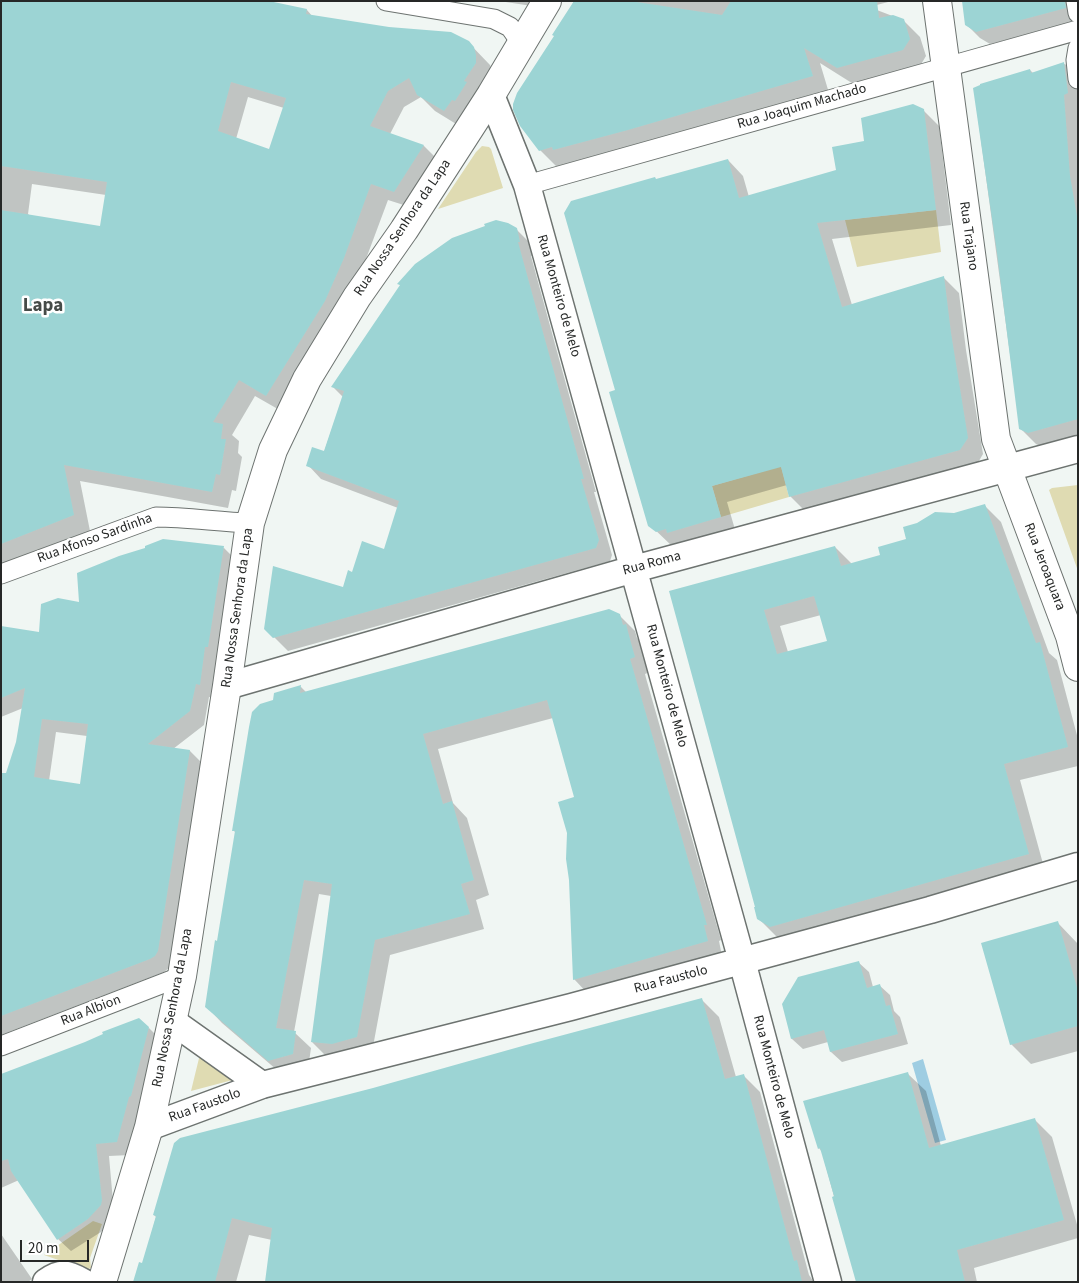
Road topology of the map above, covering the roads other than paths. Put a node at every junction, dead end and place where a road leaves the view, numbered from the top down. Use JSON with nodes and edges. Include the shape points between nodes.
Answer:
{"nodes":[{"id":1,"x":386,"y":1,"type":"edge"},
{"id":2,"x":547,"y":1,"type":"edge"},
{"id":3,"x":937,"y":1,"type":"edge"},
{"id":4,"x":1076,"y":1,"type":"edge"},
{"id":5,"x":1078,"y":12,"type":"edge"},
{"id":6,"x":1078,"y":30,"type":"edge"},
{"id":7,"x":522,"y":44,"type":"junction"},
{"id":8,"x":1078,"y":48,"type":"edge"},
{"id":9,"x":946,"y":66,"type":"junction"},
{"id":10,"x":1078,"y":79,"type":"edge"},
{"id":11,"x":490,"y":95,"type":"junction"},
{"id":12,"x":527,"y":185,"type":"junction"},
{"id":13,"x":1078,"y":449,"type":"edge"},
{"id":14,"x":1006,"y":468,"type":"junction"},
{"id":15,"x":250,"y":523,"type":"junction"},
{"id":16,"x":634,"y":569,"type":"junction"},
{"id":17,"x":1,"y":574,"type":"edge"},
{"id":18,"x":1078,"y":667,"type":"edge"},
{"id":19,"x":227,"y":686,"type":"junction"},
{"id":20,"x":1078,"y":866,"type":"edge"},
{"id":21,"x":742,"y":961,"type":"junction"},
{"id":22,"x":182,"y":976,"type":"junction"},
{"id":23,"x":172,"y":1021,"type":"junction"},
{"id":24,"x":1,"y":1046,"type":"edge"},
{"id":25,"x":262,"y":1085,"type":"junction"},
{"id":26,"x":149,"y":1127,"type":"junction"},
{"id":27,"x":46,"y":1282,"type":"edge"},
{"id":28,"x":83,"y":1282,"type":"edge"},
{"id":29,"x":102,"y":1282,"type":"edge"},
{"id":30,"x":828,"y":1282,"type":"edge"}],
"edges":[{"from":1,"to":7,"type":"street","via":[[494,20],[510,28]]},
{"from":2,"to":7,"type":"main road","name":"Rua Nossa Senhora da Lapa"},
{"from":3,"to":9,"type":"main road","name":"Rua Trajano"},
{"from":4,"to":5,"type":"street"},
{"from":6,"to":9,"type":"street","name":"Rua Joaquim Machado"},
{"from":7,"to":11,"type":"main road","name":"Rua Nossa Senhora da Lapa"},
{"from":8,"to":10,"type":"street"},
{"from":9,"to":12,"type":"street","name":"Rua Joaquim Machado"},
{"from":9,"to":14,"type":"main road","name":"Rua Trajano","via":[[995,434]]},
{"from":11,"to":12,"type":"street","name":"Rua Monteiro de Melo"},
{"from":11,"to":15,"type":"main road","name":"Rua Nossa Senhora da Lapa","via":[[307,379],[273,450]]},
{"from":12,"to":16,"type":"street","name":"Rua Monteiro de Melo"},
{"from":13,"to":14,"type":"street","name":"Rua Roma"},
{"from":14,"to":16,"type":"street","name":"Rua Roma"},
{"from":14,"to":18,"type":"main road","name":"Rua Jeroaquara","via":[[1070,636]]},
{"from":15,"to":17,"type":"street","name":"Rua Afonso Sardinha","via":[[156,517]]},
{"from":15,"to":19,"type":"main road","name":"Rua Nossa Senhora da Lapa"},
{"from":16,"to":19,"type":"street","name":"Rua Roma"},
{"from":16,"to":21,"type":"street","name":"Rua Monteiro de Melo"},
{"from":19,"to":22,"type":"main road","name":"Rua Nossa Senhora da Lapa"},
{"from":20,"to":21,"type":"street","name":"Rua Faustolo"},
{"from":21,"to":25,"type":"street","name":"Rua Faustolo"},
{"from":21,"to":30,"type":"street","name":"Rua Monteiro de Melo"},
{"from":22,"to":23,"type":"main road","name":"Rua Nossa Senhora da Lapa"},
{"from":22,"to":24,"type":"street","name":"Rua Albion"},
{"from":23,"to":25,"type":"street","name":"Rua Faustolo"},
{"from":23,"to":26,"type":"main road","name":"Rua Nossa Senhora da Lapa"},
{"from":25,"to":26,"type":"street","name":"Rua Faustolo"},
{"from":26,"to":29,"type":"main road","name":"Rua Nossa Senhora da Lapa"},
{"from":27,"to":28,"type":"street","via":[[56,1274],[73,1276]]}]}
